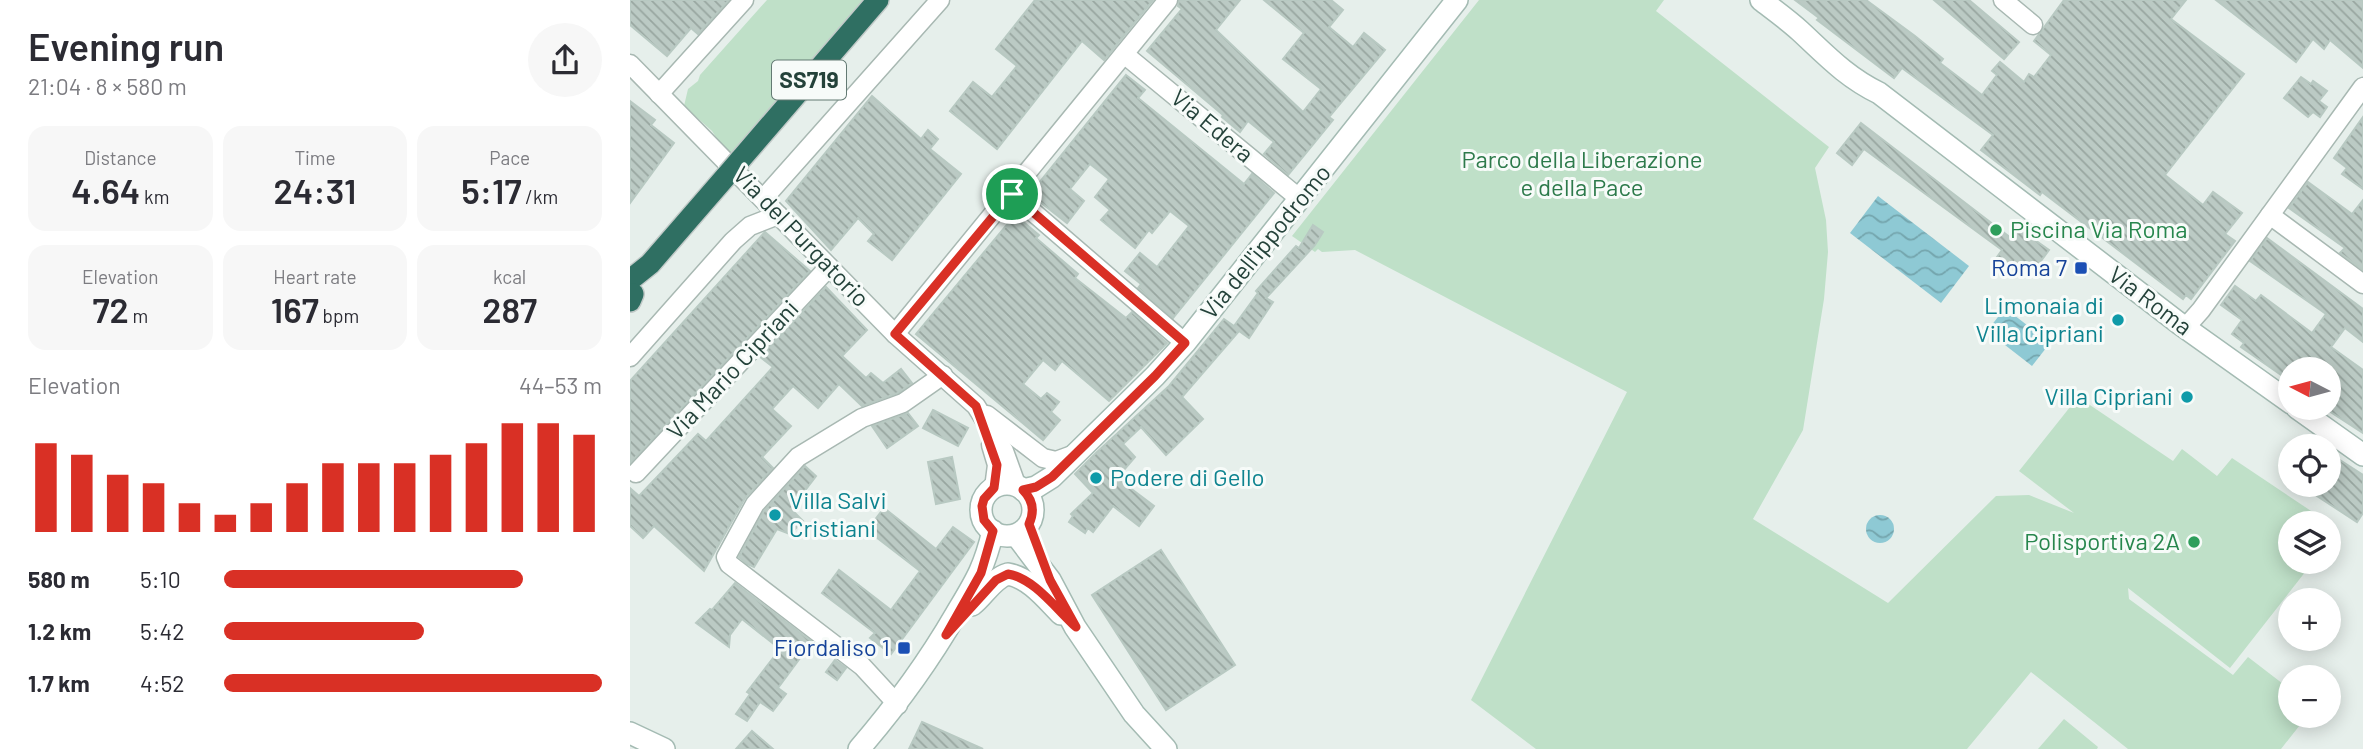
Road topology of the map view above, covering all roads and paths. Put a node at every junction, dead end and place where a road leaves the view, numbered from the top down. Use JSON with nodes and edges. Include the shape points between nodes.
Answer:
{"nodes":[{"id":1,"x":744,"y":0,"type":"edge"},
{"id":2,"x":878,"y":0,"type":"edge"},
{"id":3,"x":940,"y":0,"type":"edge"},
{"id":4,"x":1168,"y":0,"type":"edge"},
{"id":5,"x":1457,"y":0,"type":"edge"},
{"id":6,"x":1761,"y":0,"type":"edge"},
{"id":7,"x":2003,"y":0,"type":"edge"},
{"id":8,"x":2033,"y":25,"type":"dead end"},
{"id":9,"x":1124,"y":54,"type":"junction"},
{"id":10,"x":630,"y":64,"type":"edge"},
{"id":11,"x":2363,"y":87,"type":"edge"},
{"id":12,"x":659,"y":94,"type":"junction"},
{"id":13,"x":1012,"y":194,"type":"junction"},
{"id":14,"x":763,"y":199,"type":"junction"},
{"id":15,"x":1300,"y":199,"type":"junction"},
{"id":16,"x":778,"y":215,"type":"junction"},
{"id":17,"x":2270,"y":215,"type":"junction"},
{"id":18,"x":829,"y":267,"type":"junction"},
{"id":19,"x":2363,"y":284,"type":"edge"},
{"id":20,"x":631,"y":293,"type":"edge"},
{"id":21,"x":2185,"y":328,"type":"junction"},
{"id":22,"x":895,"y":334,"type":"junction"},
{"id":23,"x":1185,"y":343,"type":"junction"},
{"id":24,"x":630,"y":357,"type":"edge"},
{"id":25,"x":943,"y":375,"type":"junction"},
{"id":26,"x":2278,"y":395,"type":"edge"},
{"id":27,"x":976,"y":406,"type":"junction"},
{"id":28,"x":2314,"y":420,"type":"edge"},
{"id":29,"x":1075,"y":454,"type":"junction"},
{"id":30,"x":2363,"y":455,"type":"edge"},
{"id":31,"x":636,"y":473,"type":"dead end"},
{"id":32,"x":994,"y":488,"type":"junction"},
{"id":33,"x":1020,"y":488,"type":"junction"},
{"id":34,"x":1012,"y":531,"type":"junction"},
{"id":35,"x":972,"y":605,"type":"junction"},
{"id":36,"x":1076,"y":627,"type":"junction"},
{"id":37,"x":946,"y":635,"type":"junction"},
{"id":38,"x":898,"y":705,"type":"junction"},
{"id":39,"x":647,"y":749,"type":"edge"},
{"id":40,"x":664,"y":749,"type":"edge"},
{"id":41,"x":859,"y":749,"type":"edge"},
{"id":42,"x":1166,"y":749,"type":"edge"}],
"edges":[{"from":1,"to":12,"type":"street"},
{"from":2,"to":20,"type":"highway","number":"SS719","via":[[650,264]]},
{"from":3,"to":14,"type":"street"},
{"from":4,"to":9,"type":"street"},
{"from":5,"to":15,"type":"street","name":"Via dell'ippodromo"},
{"from":6,"to":21,"type":"street","name":"Via Roma","via":[[1799,30],[1839,50],[1871,76],[1879,93]]},
{"from":7,"to":8,"type":"street"},
{"from":9,"to":13,"type":"street"},
{"from":9,"to":15,"type":"street","name":"Via Edera"},
{"from":10,"to":12,"type":"street","name":"Via del Purgatorio"},
{"from":11,"to":17,"type":"street"},
{"from":12,"to":14,"type":"street","name":"Via del Purgatorio"},
{"from":13,"to":22,"type":"street"},
{"from":13,"to":23,"type":"street"},
{"from":14,"to":16,"type":"street","name":"Via del Purgatorio"},
{"from":15,"to":23,"type":"street","name":"Via dell'ippodromo"},
{"from":16,"to":18,"type":"street","name":"Via del Purgatorio"},
{"from":16,"to":24,"type":"street","via":[[750,226],[733,241]]},
{"from":17,"to":19,"type":"street"},
{"from":17,"to":21,"type":"street"},
{"from":18,"to":22,"type":"street","name":"Via del Purgatorio"},
{"from":18,"to":31,"type":"street","name":"Via Mario Cipriani"},
{"from":21,"to":26,"type":"street","name":"Via Roma"},
{"from":22,"to":25,"type":"street","name":"Via del Purgatorio"},
{"from":23,"to":29,"type":"street","name":"Via dell'ippodromo"},
{"from":25,"to":27,"type":"street","name":"Via del Purgatorio"},
{"from":25,"to":38,"type":"street","via":[[903,403],[862,418],[798,457],[755,504],[726,557],[729,564],[862,666]]},
{"from":27,"to":29,"type":"street","via":[[1043,458],[1056,461]]},
{"from":27,"to":32,"type":"street","name":"Via del Purgatorio","via":[[996,458]]},
{"from":27,"to":33,"type":"street","name":"Via del Purgatorio"},
{"from":28,"to":30,"type":"street"},
{"from":29,"to":33,"type":"street","name":"Via dell'ippodromo","via":[[1047,481]]},
{"from":32,"to":33,"type":"street"},
{"from":32,"to":34,"type":"street","name":"Via del Purgatorio","via":[[984,499],[984,520]]},
{"from":33,"to":34,"type":"street","name":"Via del Purgatorio","via":[[1032,502],[1032,517]]},
{"from":34,"to":35,"type":"street"},
{"from":34,"to":36,"type":"street","via":[[1050,580]]},
{"from":34,"to":37,"type":"street","via":[[981,573]]},
{"from":35,"to":36,"type":"street","via":[[1000,577],[1013,575]]},
{"from":35,"to":37,"type":"street"},
{"from":36,"to":42,"type":"street","via":[[1133,713]]},
{"from":37,"to":38,"type":"street"},
{"from":38,"to":41,"type":"street"},
{"from":39,"to":40,"type":"street","via":[[630,733]]}]}
